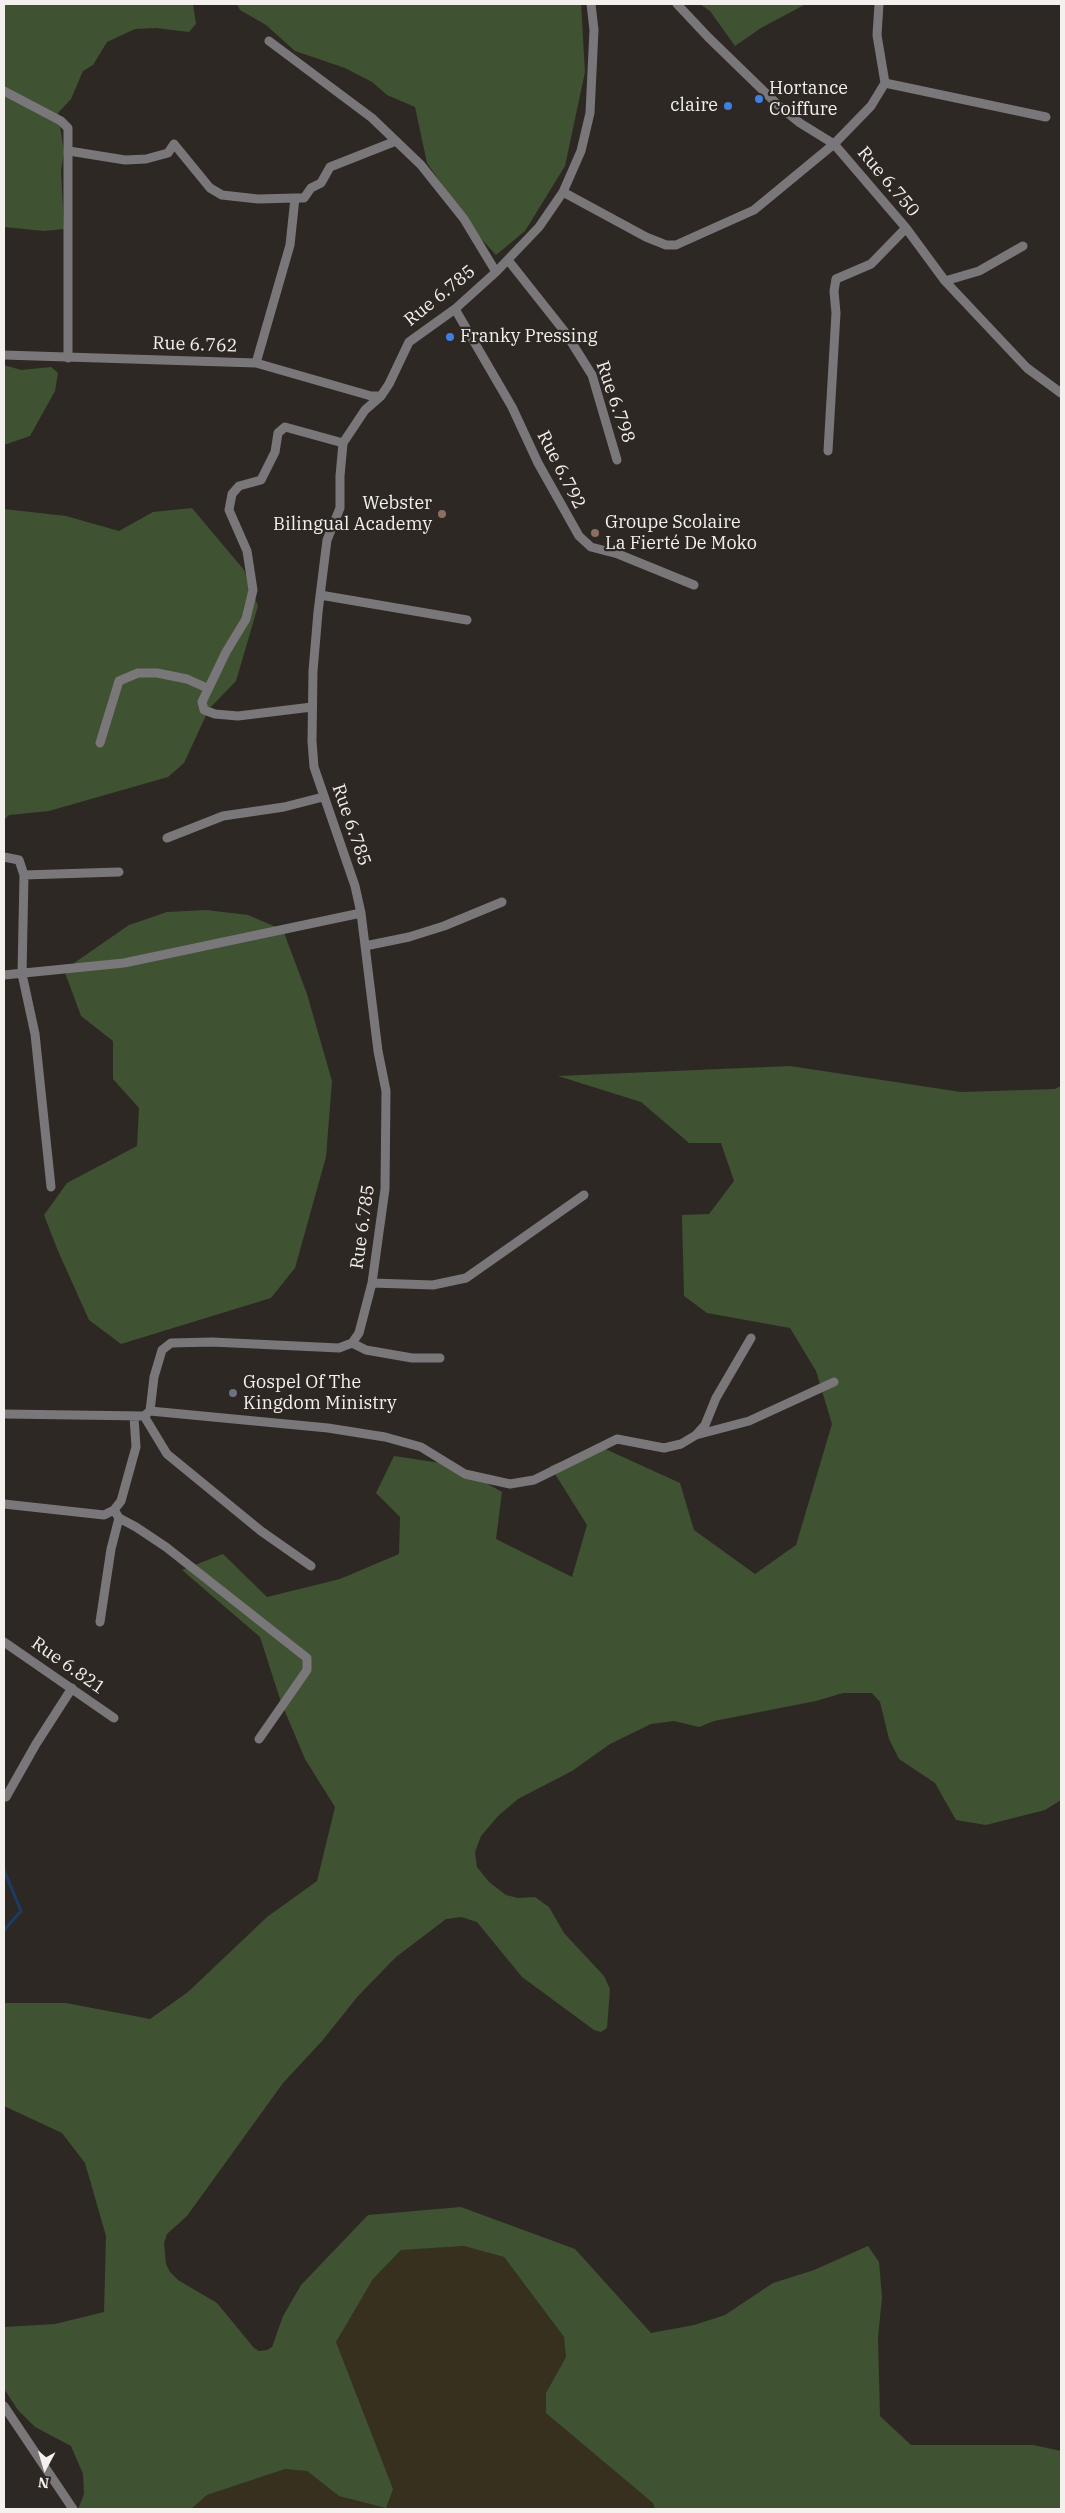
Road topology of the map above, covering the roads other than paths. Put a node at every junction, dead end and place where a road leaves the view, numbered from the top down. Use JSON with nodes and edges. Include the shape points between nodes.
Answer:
{"nodes":[{"id":1,"x":591,"y":4,"type":"edge"},
{"id":2,"x":678,"y":4,"type":"edge"},
{"id":3,"x":879,"y":4,"type":"edge"},
{"id":4,"x":269,"y":41,"type":"dead end"},
{"id":5,"x":885,"y":83,"type":"junction"},
{"id":6,"x":4,"y":91,"type":"edge"},
{"id":7,"x":1046,"y":117,"type":"dead end"},
{"id":8,"x":396,"y":141,"type":"junction"},
{"id":9,"x":834,"y":144,"type":"junction"},
{"id":10,"x":69,"y":151,"type":"junction"},
{"id":11,"x":563,"y":192,"type":"junction"},
{"id":12,"x":295,"y":198,"type":"junction"},
{"id":13,"x":906,"y":228,"type":"junction"},
{"id":14,"x":1023,"y":246,"type":"dead end"},
{"id":15,"x":508,"y":260,"type":"junction"},
{"id":16,"x":496,"y":272,"type":"junction"},
{"id":17,"x":945,"y":281,"type":"junction"},
{"id":18,"x":455,"y":309,"type":"junction"},
{"id":19,"x":4,"y":355,"type":"edge"},
{"id":20,"x":68,"y":358,"type":"junction"},
{"id":21,"x":256,"y":363,"type":"junction"},
{"id":22,"x":1061,"y":393,"type":"edge"},
{"id":23,"x":381,"y":396,"type":"junction"},
{"id":24,"x":343,"y":443,"type":"junction"},
{"id":25,"x":828,"y":451,"type":"dead end"},
{"id":26,"x":618,"y":460,"type":"dead end"},
{"id":27,"x":694,"y":585,"type":"dead end"},
{"id":28,"x":320,"y":595,"type":"junction"},
{"id":29,"x":467,"y":620,"type":"dead end"},
{"id":30,"x":207,"y":688,"type":"junction"},
{"id":31,"x":312,"y":707,"type":"junction"},
{"id":32,"x":100,"y":743,"type":"dead end"},
{"id":33,"x":324,"y":797,"type":"junction"},
{"id":34,"x":168,"y":838,"type":"dead end"},
{"id":35,"x":4,"y":857,"type":"edge"},
{"id":36,"x":119,"y":872,"type":"dead end"},
{"id":37,"x":24,"y":875,"type":"junction"},
{"id":38,"x":502,"y":902,"type":"dead end"},
{"id":39,"x":361,"y":912,"type":"junction"},
{"id":40,"x":365,"y":946,"type":"junction"},
{"id":41,"x":22,"y":974,"type":"junction"},
{"id":42,"x":4,"y":975,"type":"edge"},
{"id":43,"x":51,"y":1187,"type":"dead end"},
{"id":44,"x":584,"y":1195,"type":"dead end"},
{"id":45,"x":372,"y":1283,"type":"junction"},
{"id":46,"x":751,"y":1338,"type":"dead end"},
{"id":47,"x":352,"y":1343,"type":"junction"},
{"id":48,"x":440,"y":1358,"type":"dead end"},
{"id":49,"x":834,"y":1382,"type":"dead end"},
{"id":50,"x":148,"y":1413,"type":"junction"},
{"id":51,"x":4,"y":1414,"type":"edge"},
{"id":52,"x":134,"y":1417,"type":"junction"},
{"id":53,"x":696,"y":1436,"type":"junction"},
{"id":54,"x":4,"y":1504,"type":"edge"},
{"id":55,"x":114,"y":1510,"type":"junction"},
{"id":56,"x":119,"y":1518,"type":"junction"},
{"id":57,"x":311,"y":1566,"type":"dead end"},
{"id":58,"x":100,"y":1622,"type":"dead end"},
{"id":59,"x":4,"y":1642,"type":"edge"},
{"id":60,"x":72,"y":1688,"type":"junction"},
{"id":61,"x":114,"y":1718,"type":"dead end"},
{"id":62,"x":259,"y":1739,"type":"dead end"},
{"id":63,"x":6,"y":1797,"type":"dead end"},
{"id":64,"x":4,"y":2406,"type":"edge"},
{"id":65,"x":73,"y":2509,"type":"edge"}],
"edges":[{"from":1,"to":11,"type":"street","name":"Rue 6.785","via":[[594,40],[590,113],[581,151]]},
{"from":2,"to":9,"type":"street","name":"Rue 6.750","via":[[779,106]]},
{"from":3,"to":5,"type":"street","via":[[877,35]]},
{"from":4,"to":8,"type":"street","via":[[332,86]]},
{"from":5,"to":7,"type":"street"},
{"from":5,"to":9,"type":"street","via":[[872,106]]},
{"from":6,"to":10,"type":"street","via":[[62,121],[68,128]]},
{"from":8,"to":12,"type":"street","via":[[330,167],[321,183],[310,188],[304,198]]},
{"from":8,"to":16,"type":"street","via":[[464,219]]},
{"from":9,"to":11,"type":"street","via":[[754,210],[676,245],[666,245],[646,237]]},
{"from":9,"to":13,"type":"street","name":"Rue 6.750"},
{"from":10,"to":12,"type":"street","via":[[125,160],[146,159],[168,153],[174,144],[198,176],[222,195],[258,199]]},
{"from":10,"to":20,"type":"street"},
{"from":11,"to":15,"type":"street","name":"Rue 6.785","via":[[539,227]]},
{"from":12,"to":21,"type":"street","via":[[290,245]]},
{"from":13,"to":17,"type":"street","name":"Rue 6.750"},
{"from":13,"to":25,"type":"street","via":[[871,264],[836,279]]},
{"from":14,"to":17,"type":"street","via":[[979,271]]},
{"from":15,"to":16,"type":"street","name":"Rue 6.785"},
{"from":15,"to":26,"type":"street","name":"Rue 6.798","via":[[565,332],[592,375]]},
{"from":16,"to":18,"type":"street","name":"Rue 6.785"},
{"from":17,"to":22,"type":"street","name":"Rue 6.750","via":[[1027,368]]},
{"from":18,"to":23,"type":"street","name":"Rue 6.785","via":[[409,342]]},
{"from":18,"to":27,"type":"street","name":"Rue 6.792","via":[[512,407],[538,463],[580,536],[592,547],[618,554]]},
{"from":19,"to":20,"type":"street","name":"Rue 6.762"},
{"from":20,"to":21,"type":"street","name":"Rue 6.762"},
{"from":21,"to":23,"type":"street","name":"Rue 6.762"},
{"from":23,"to":24,"type":"street","name":"Rue 6.785","via":[[364,410]]},
{"from":24,"to":28,"type":"street","name":"Rue 6.785","via":[[340,508],[327,540]]},
{"from":24,"to":30,"type":"street","via":[[285,427],[278,433],[275,452],[261,480],[239,486],[232,494],[229,510],[247,551],[253,590],[246,618]]},
{"from":28,"to":29,"type":"street"},
{"from":28,"to":31,"type":"street","name":"Rue 6.785"},
{"from":30,"to":31,"type":"street","via":[[202,702],[204,710],[215,714],[238,716]]},
{"from":30,"to":32,"type":"street","via":[[187,679],[157,673],[138,673],[119,680]]},
{"from":31,"to":33,"type":"street","name":"Rue 6.785","via":[[314,767]]},
{"from":33,"to":34,"type":"street","via":[[223,816]]},
{"from":33,"to":39,"type":"street","name":"Rue 6.785"},
{"from":35,"to":37,"type":"street","via":[[19,860]]},
{"from":36,"to":37,"type":"street"},
{"from":37,"to":41,"type":"street"},
{"from":38,"to":40,"type":"street","via":[[444,926]]},
{"from":39,"to":40,"type":"street","name":"Rue 6.785"},
{"from":39,"to":41,"type":"street","via":[[151,958]]},
{"from":40,"to":45,"type":"street","name":"Rue 6.785","via":[[386,1091],[385,1188]]},
{"from":41,"to":42,"type":"street"},
{"from":41,"to":43,"type":"street","via":[[35,1034]]},
{"from":44,"to":45,"type":"street","via":[[466,1278],[433,1285]]},
{"from":45,"to":47,"type":"street","name":"Rue 6.785","via":[[359,1333]]},
{"from":46,"to":53,"type":"street"},
{"from":47,"to":48,"type":"street","via":[[366,1350],[412,1358]]},
{"from":47,"to":50,"type":"street","via":[[339,1348],[171,1343],[162,1350]]},
{"from":49,"to":53,"type":"street","via":[[749,1421]]},
{"from":50,"to":52,"type":"street"},
{"from":50,"to":53,"type":"street","via":[[328,1428],[385,1437],[421,1447],[465,1474],[510,1484],[534,1480],[617,1439],[664,1448]]},
{"from":50,"to":57,"type":"street","via":[[167,1454],[261,1531]]},
{"from":51,"to":52,"type":"street"},
{"from":52,"to":55,"type":"street","via":[[136,1447],[121,1501]]},
{"from":54,"to":55,"type":"street","via":[[104,1515]]},
{"from":55,"to":56,"type":"street"},
{"from":56,"to":58,"type":"street"},
{"from":56,"to":62,"type":"street","via":[[166,1547],[307,1658],[307,1670]]},
{"from":59,"to":60,"type":"street","name":"Rue 6.821"},
{"from":60,"to":61,"type":"street","name":"Rue 6.821"},
{"from":60,"to":63,"type":"street"},
{"from":64,"to":65,"type":"street"}]}
